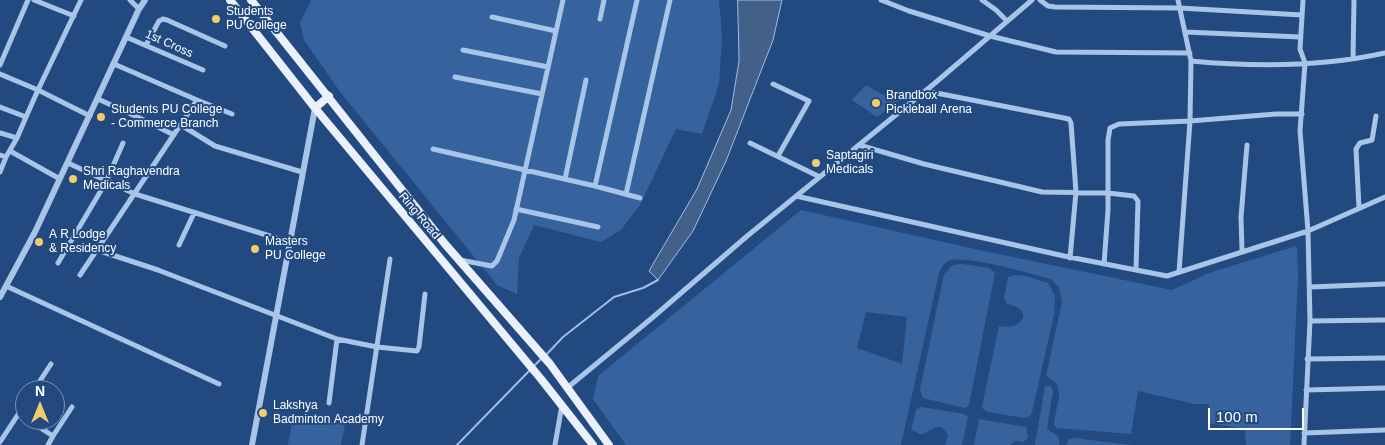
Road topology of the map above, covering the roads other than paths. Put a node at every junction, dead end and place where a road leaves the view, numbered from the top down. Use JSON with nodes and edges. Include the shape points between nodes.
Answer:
{"nodes":[{"id":1,"x":28,"y":0,"type":"edge"},
{"id":2,"x":34,"y":0,"type":"edge"},
{"id":3,"x":81,"y":0,"type":"edge"},
{"id":4,"x":130,"y":0,"type":"edge"},
{"id":5,"x":146,"y":0,"type":"edge"},
{"id":6,"x":230,"y":0,"type":"edge"},
{"id":7,"x":563,"y":0,"type":"edge"},
{"id":8,"x":604,"y":0,"type":"edge"},
{"id":9,"x":637,"y":0,"type":"edge"},
{"id":10,"x":670,"y":0,"type":"edge"},
{"id":11,"x":881,"y":0,"type":"edge"},
{"id":12,"x":982,"y":0,"type":"edge"},
{"id":13,"x":1032,"y":0,"type":"edge"},
{"id":14,"x":1040,"y":0,"type":"edge"},
{"id":15,"x":1178,"y":0,"type":"edge"},
{"id":16,"x":1303,"y":0,"type":"edge"},
{"id":17,"x":1354,"y":0,"type":"edge"},
{"id":18,"x":253,"y":1,"type":"edge"},
{"id":19,"x":1180,"y":8,"type":"junction"},
{"id":20,"x":139,"y":9,"type":"junction"},
{"id":21,"x":1302,"y":15,"type":"junction"},
{"id":22,"x":74,"y":16,"type":"junction"},
{"id":23,"x":492,"y":17,"type":"dead end"},
{"id":24,"x":600,"y":19,"type":"dead end"},
{"id":25,"x":1007,"y":21,"type":"junction"},
{"id":26,"x":556,"y":31,"type":"junction"},
{"id":27,"x":1185,"y":32,"type":"junction"},
{"id":28,"x":990,"y":36,"type":"junction"},
{"id":29,"x":126,"y":37,"type":"junction"},
{"id":30,"x":1300,"y":37,"type":"junction"},
{"id":31,"x":146,"y":44,"type":"junction"},
{"id":32,"x":226,"y":46,"type":"dead end"},
{"id":33,"x":463,"y":50,"type":"dead end"},
{"id":34,"x":1190,"y":53,"type":"junction"},
{"id":35,"x":1385,"y":53,"type":"edge"},
{"id":36,"x":1353,"y":59,"type":"junction"},
{"id":37,"x":1191,"y":61,"type":"junction"},
{"id":38,"x":1304,"y":63,"type":"junction"},
{"id":39,"x":0,"y":64,"type":"edge"},
{"id":40,"x":114,"y":64,"type":"junction"},
{"id":41,"x":548,"y":67,"type":"junction"},
{"id":42,"x":203,"y":70,"type":"dead end"},
{"id":43,"x":0,"y":74,"type":"edge"},
{"id":44,"x":455,"y":77,"type":"dead end"},
{"id":45,"x":586,"y":80,"type":"dead end"},
{"id":46,"x":773,"y":84,"type":"dead end"},
{"id":47,"x":38,"y":90,"type":"junction"},
{"id":48,"x":926,"y":91,"type":"junction"},
{"id":49,"x":542,"y":94,"type":"junction"},
{"id":50,"x":329,"y":96,"type":"junction"},
{"id":51,"x":98,"y":99,"type":"junction"},
{"id":52,"x":197,"y":100,"type":"junction"},
{"id":53,"x":0,"y":107,"type":"edge"},
{"id":54,"x":314,"y":108,"type":"junction"},
{"id":55,"x":232,"y":114,"type":"dead end"},
{"id":56,"x":1302,"y":114,"type":"junction"},
{"id":57,"x":90,"y":116,"type":"junction"},
{"id":58,"x":1376,"y":116,"type":"dead end"},
{"id":59,"x":26,"y":118,"type":"junction"},
{"id":60,"x":1190,"y":121,"type":"junction"},
{"id":61,"x":181,"y":125,"type":"junction"},
{"id":62,"x":0,"y":133,"type":"edge"},
{"id":63,"x":174,"y":136,"type":"junction"},
{"id":64,"x":17,"y":138,"type":"junction"},
{"id":65,"x":750,"y":143,"type":"dead end"},
{"id":66,"x":123,"y":144,"type":"dead end"},
{"id":67,"x":859,"y":145,"type":"junction"},
{"id":68,"x":1247,"y":145,"type":"dead end"},
{"id":69,"x":433,"y":149,"type":"dead end"},
{"id":70,"x":10,"y":151,"type":"junction"},
{"id":71,"x":0,"y":155,"type":"edge"},
{"id":72,"x":778,"y":156,"type":"junction"},
{"id":73,"x":6,"y":157,"type":"junction"},
{"id":74,"x":68,"y":163,"type":"junction"},
{"id":75,"x":525,"y":170,"type":"junction"},
{"id":76,"x":0,"y":172,"type":"edge"},
{"id":77,"x":302,"y":172,"type":"junction"},
{"id":78,"x":820,"y":177,"type":"junction"},
{"id":79,"x":60,"y":179,"type":"junction"},
{"id":80,"x":564,"y":179,"type":"junction"},
{"id":81,"x":106,"y":182,"type":"junction"},
{"id":82,"x":596,"y":186,"type":"junction"},
{"id":83,"x":1076,"y":192,"type":"junction"},
{"id":84,"x":1108,"y":193,"type":"junction"},
{"id":85,"x":135,"y":194,"type":"junction"},
{"id":86,"x":626,"y":194,"type":"junction"},
{"id":87,"x":796,"y":196,"type":"junction"},
{"id":88,"x":1385,"y":197,"type":"edge"},
{"id":89,"x":640,"y":198,"type":"dead end"},
{"id":90,"x":1359,"y":208,"type":"junction"},
{"id":91,"x":516,"y":209,"type":"junction"},
{"id":92,"x":194,"y":213,"type":"junction"},
{"id":93,"x":598,"y":227,"type":"dead end"},
{"id":94,"x":1308,"y":230,"type":"junction"},
{"id":95,"x":289,"y":242,"type":"junction"},
{"id":96,"x":179,"y":245,"type":"dead end"},
{"id":97,"x":97,"y":250,"type":"junction"},
{"id":98,"x":1242,"y":252,"type":"junction"},
{"id":99,"x":390,"y":258,"type":"dead end"},
{"id":100,"x":1070,"y":258,"type":"junction"},
{"id":101,"x":459,"y":260,"type":"junction"},
{"id":102,"x":58,"y":263,"type":"dead end"},
{"id":103,"x":1104,"y":264,"type":"junction"},
{"id":104,"x":1136,"y":269,"type":"junction"},
{"id":105,"x":1179,"y":272,"type":"junction"},
{"id":106,"x":80,"y":275,"type":"dead end"},
{"id":107,"x":1385,"y":284,"type":"edge"},
{"id":108,"x":6,"y":286,"type":"junction"},
{"id":109,"x":1310,"y":287,"type":"junction"},
{"id":110,"x":425,"y":294,"type":"dead end"},
{"id":111,"x":0,"y":297,"type":"edge"},
{"id":112,"x":275,"y":315,"type":"junction"},
{"id":113,"x":1385,"y":320,"type":"edge"},
{"id":114,"x":1310,"y":321,"type":"junction"},
{"id":115,"x":337,"y":339,"type":"junction"},
{"id":116,"x":377,"y":347,"type":"junction"},
{"id":117,"x":1385,"y":358,"type":"edge"},
{"id":118,"x":1307,"y":359,"type":"junction"},
{"id":119,"x":51,"y":364,"type":"dead end"},
{"id":120,"x":41,"y":380,"type":"edge"},
{"id":121,"x":219,"y":384,"type":"dead end"},
{"id":122,"x":567,"y":388,"type":"junction"},
{"id":123,"x":1385,"y":388,"type":"edge"},
{"id":124,"x":1306,"y":390,"type":"junction"},
{"id":125,"x":556,"y":397,"type":"junction"},
{"id":126,"x":329,"y":403,"type":"dead end"},
{"id":127,"x":562,"y":404,"type":"junction"},
{"id":128,"x":72,"y":407,"type":"dead end"},
{"id":129,"x":15,"y":419,"type":"edge"},
{"id":130,"x":43,"y":430,"type":"edge"},
{"id":131,"x":1385,"y":430,"type":"edge"},
{"id":132,"x":1304,"y":433,"type":"junction"},
{"id":133,"x":53,"y":436,"type":"junction"},
{"id":134,"x":0,"y":442,"type":"edge"},
{"id":135,"x":48,"y":445,"type":"edge"},
{"id":136,"x":252,"y":445,"type":"edge"},
{"id":137,"x":362,"y":445,"type":"edge"},
{"id":138,"x":555,"y":445,"type":"edge"},
{"id":139,"x":593,"y":445,"type":"edge"},
{"id":140,"x":609,"y":445,"type":"edge"},
{"id":141,"x":1304,"y":445,"type":"edge"}],
"edges":[{"from":1,"to":39,"type":"street"},
{"from":2,"to":22,"type":"street"},
{"from":3,"to":22,"type":"street"},
{"from":4,"to":20,"type":"street"},
{"from":5,"to":20,"type":"street"},
{"from":6,"to":54,"type":"main road","name":"Ring Road"},
{"from":7,"to":26,"type":"street"},
{"from":8,"to":24,"type":"street"},
{"from":9,"to":82,"type":"street"},
{"from":10,"to":86,"type":"street"},
{"from":11,"to":28,"type":"street"},
{"from":12,"to":25,"type":"street"},
{"from":13,"to":25,"type":"street"},
{"from":14,"to":19,"type":"street","via":[[1055,7]]},
{"from":15,"to":19,"type":"street"},
{"from":16,"to":21,"type":"street"},
{"from":17,"to":36,"type":"street"},
{"from":18,"to":50,"type":"main road","name":"Ring Road"},
{"from":19,"to":21,"type":"street"},
{"from":19,"to":27,"type":"street"},
{"from":20,"to":29,"type":"street"},
{"from":21,"to":30,"type":"street"},
{"from":22,"to":47,"type":"street"},
{"from":23,"to":26,"type":"street"},
{"from":25,"to":28,"type":"street"},
{"from":26,"to":41,"type":"street"},
{"from":27,"to":30,"type":"street"},
{"from":27,"to":34,"type":"street"},
{"from":28,"to":34,"type":"street","via":[[1056,52]]},
{"from":28,"to":48,"type":"street"},
{"from":29,"to":31,"type":"street","name":"1st Cross"},
{"from":29,"to":40,"type":"street"},
{"from":30,"to":38,"type":"street"},
{"from":31,"to":32,"type":"street","via":[[163,19]]},
{"from":31,"to":42,"type":"street","name":"1st Cross"},
{"from":33,"to":41,"type":"street"},
{"from":34,"to":37,"type":"street"},
{"from":35,"to":36,"type":"street"},
{"from":36,"to":38,"type":"street"},
{"from":37,"to":38,"type":"street"},
{"from":37,"to":60,"type":"street"},
{"from":38,"to":56,"type":"street"},
{"from":40,"to":51,"type":"street"},
{"from":40,"to":52,"type":"street"},
{"from":41,"to":49,"type":"street"},
{"from":43,"to":47,"type":"street"},
{"from":44,"to":49,"type":"street"},
{"from":45,"to":80,"type":"street"},
{"from":46,"to":72,"type":"street","via":[[809,102]]},
{"from":47,"to":57,"type":"street"},
{"from":47,"to":59,"type":"street"},
{"from":48,"to":67,"type":"street"},
{"from":48,"to":83,"type":"street","via":[[1069,119]]},
{"from":49,"to":75,"type":"street"},
{"from":50,"to":54,"type":"main road"},
{"from":50,"to":101,"type":"main road","name":"Ring Road"},
{"from":51,"to":57,"type":"street"},
{"from":51,"to":63,"type":"street"},
{"from":52,"to":55,"type":"street"},
{"from":52,"to":61,"type":"street"},
{"from":53,"to":59,"type":"street"},
{"from":54,"to":77,"type":"street"},
{"from":54,"to":125,"type":"main road","name":"Ring Road"},
{"from":56,"to":60,"type":"street"},
{"from":56,"to":94,"type":"street","via":[[1300,131]]},
{"from":57,"to":74,"type":"street"},
{"from":58,"to":90,"type":"street","via":[[1372,140],[1356,149]]},
{"from":59,"to":64,"type":"street"},
{"from":60,"to":84,"type":"street","via":[[1119,124],[1110,128]]},
{"from":60,"to":105,"type":"street"},
{"from":61,"to":63,"type":"street"},
{"from":61,"to":77,"type":"street","via":[[215,146]]},
{"from":62,"to":64,"type":"street"},
{"from":63,"to":85,"type":"street"},
{"from":64,"to":70,"type":"street"},
{"from":65,"to":72,"type":"street"},
{"from":66,"to":81,"type":"street"},
{"from":67,"to":78,"type":"street"},
{"from":67,"to":83,"type":"street","via":[[1042,192]]},
{"from":68,"to":98,"type":"street","via":[[1241,216]]},
{"from":69,"to":75,"type":"street"},
{"from":70,"to":73,"type":"street"},
{"from":70,"to":79,"type":"street"},
{"from":71,"to":73,"type":"street"},
{"from":72,"to":78,"type":"street"},
{"from":73,"to":76,"type":"street"},
{"from":74,"to":79,"type":"street"},
{"from":74,"to":81,"type":"street"},
{"from":75,"to":80,"type":"street"},
{"from":75,"to":91,"type":"street"},
{"from":77,"to":95,"type":"street"},
{"from":78,"to":87,"type":"street"},
{"from":79,"to":108,"type":"street"},
{"from":80,"to":82,"type":"street"},
{"from":81,"to":85,"type":"street"},
{"from":81,"to":102,"type":"street"},
{"from":82,"to":86,"type":"street"},
{"from":83,"to":84,"type":"street"},
{"from":83,"to":100,"type":"street"},
{"from":84,"to":103,"type":"street"},
{"from":84,"to":104,"type":"street","via":[[1137,198]]},
{"from":85,"to":92,"type":"street"},
{"from":85,"to":97,"type":"street"},
{"from":86,"to":89,"type":"street"},
{"from":87,"to":100,"type":"street"},
{"from":87,"to":122,"type":"street"},
{"from":88,"to":90,"type":"street"},
{"from":90,"to":94,"type":"street"},
{"from":91,"to":93,"type":"street"},
{"from":91,"to":101,"type":"street","via":[[497,261],[492,266]]},
{"from":92,"to":95,"type":"street"},
{"from":92,"to":96,"type":"street"},
{"from":94,"to":98,"type":"street"},
{"from":94,"to":109,"type":"street"},
{"from":95,"to":112,"type":"street"},
{"from":97,"to":106,"type":"street"},
{"from":97,"to":112,"type":"street"},
{"from":98,"to":105,"type":"street"},
{"from":99,"to":116,"type":"street"},
{"from":100,"to":103,"type":"street"},
{"from":101,"to":122,"type":"main road","name":"Ring Road","via":[[531,341]]},
{"from":103,"to":104,"type":"street"},
{"from":104,"to":105,"type":"street","via":[[1167,276]]},
{"from":107,"to":109,"type":"street"},
{"from":108,"to":111,"type":"street"},
{"from":108,"to":121,"type":"street"},
{"from":109,"to":114,"type":"street"},
{"from":110,"to":116,"type":"street","via":[[417,351]]},
{"from":112,"to":115,"type":"street"},
{"from":112,"to":136,"type":"street"},
{"from":113,"to":114,"type":"street"},
{"from":114,"to":118,"type":"street"},
{"from":115,"to":116,"type":"street"},
{"from":115,"to":126,"type":"street"},
{"from":116,"to":137,"type":"street"},
{"from":117,"to":118,"type":"street"},
{"from":118,"to":124,"type":"street"},
{"from":119,"to":120,"type":"street"},
{"from":122,"to":125,"type":"main road"},
{"from":122,"to":140,"type":"main road","name":"Ring Road"},
{"from":123,"to":124,"type":"street"},
{"from":124,"to":132,"type":"street"},
{"from":125,"to":127,"type":"main road","name":"Ring Road"},
{"from":127,"to":138,"type":"street"},
{"from":127,"to":139,"type":"main road","name":"Ring Road"},
{"from":128,"to":133,"type":"street"},
{"from":129,"to":134,"type":"street"},
{"from":130,"to":133,"type":"street"},
{"from":131,"to":132,"type":"street"},
{"from":132,"to":141,"type":"street"},
{"from":133,"to":135,"type":"street"}]}
